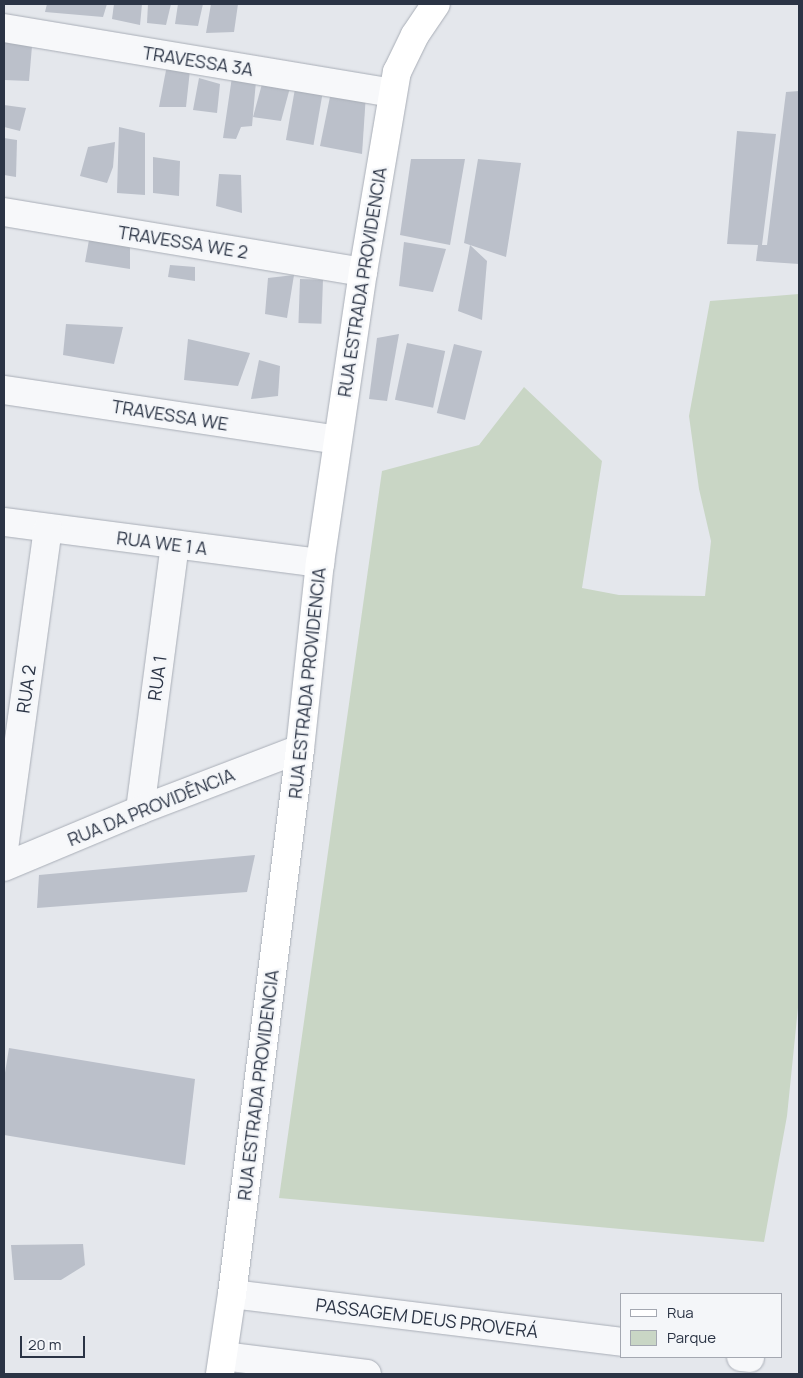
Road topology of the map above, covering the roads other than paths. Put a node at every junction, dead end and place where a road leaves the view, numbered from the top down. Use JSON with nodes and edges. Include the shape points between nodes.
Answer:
{"nodes":[{"id":1,"x":436,"y":4,"type":"edge"},
{"id":2,"x":4,"y":28,"type":"edge"},
{"id":3,"x":392,"y":93,"type":"junction"},
{"id":4,"x":4,"y":212,"type":"edge"},
{"id":5,"x":363,"y":272,"type":"junction"},
{"id":6,"x":4,"y":390,"type":"edge"},
{"id":7,"x":336,"y":440,"type":"junction"},
{"id":8,"x":4,"y":522,"type":"edge"},
{"id":9,"x":48,"y":529,"type":"junction"},
{"id":10,"x":175,"y":544,"type":"junction"},
{"id":11,"x":320,"y":563,"type":"junction"},
{"id":12,"x":300,"y":749,"type":"junction"},
{"id":13,"x":140,"y":810,"type":"junction"},
{"id":14,"x":4,"y":849,"type":"edge"},
{"id":15,"x":4,"y":866,"type":"edge"},
{"id":16,"x":232,"y":1294,"type":"junction"},
{"id":17,"x":620,"y":1342,"type":"edge"},
{"id":18,"x":221,"y":1365,"type":"edge"},
{"id":19,"x":366,"y":1374,"type":"edge"}],
"edges":[{"from":1,"to":3,"type":"main road","name":"RUA ESTRADA PROVIDENCIA","via":[[415,35],[397,72]]},
{"from":2,"to":3,"type":"street","name":"TRAVESSA 3A"},
{"from":3,"to":5,"type":"main road","name":"RUA ESTRADA PROVIDENCIA"},
{"from":4,"to":5,"type":"street","name":"TRAVESSA WE 2"},
{"from":5,"to":7,"type":"main road","name":"RUA ESTRADA PROVIDENCIA"},
{"from":6,"to":7,"type":"street","name":"TRAVESSA WE"},
{"from":7,"to":11,"type":"main road","name":"RUA ESTRADA PROVIDENCIA"},
{"from":8,"to":9,"type":"street","name":"RUA WE 1 A"},
{"from":9,"to":10,"type":"street","name":"RUA WE 1 A"},
{"from":9,"to":14,"type":"street","name":"RUA 2"},
{"from":10,"to":11,"type":"street","name":"RUA WE 1 A"},
{"from":10,"to":13,"type":"street","name":"RUA 1"},
{"from":11,"to":12,"type":"main road","name":"RUA ESTRADA PROVIDENCIA"},
{"from":12,"to":13,"type":"street","name":"RUA DA PROVIDÊNCIA"},
{"from":12,"to":16,"type":"main road","name":"RUA ESTRADA PROVIDENCIA"},
{"from":13,"to":15,"type":"street","name":"RUA DA PROVIDÊNCIA"},
{"from":16,"to":17,"type":"street","name":"PASSAGEM DEUS PROVERÁ"},
{"from":16,"to":18,"type":"main road","name":"RUA ESTRADA PROVIDENCIA"},
{"from":18,"to":19,"type":"street"}]}
